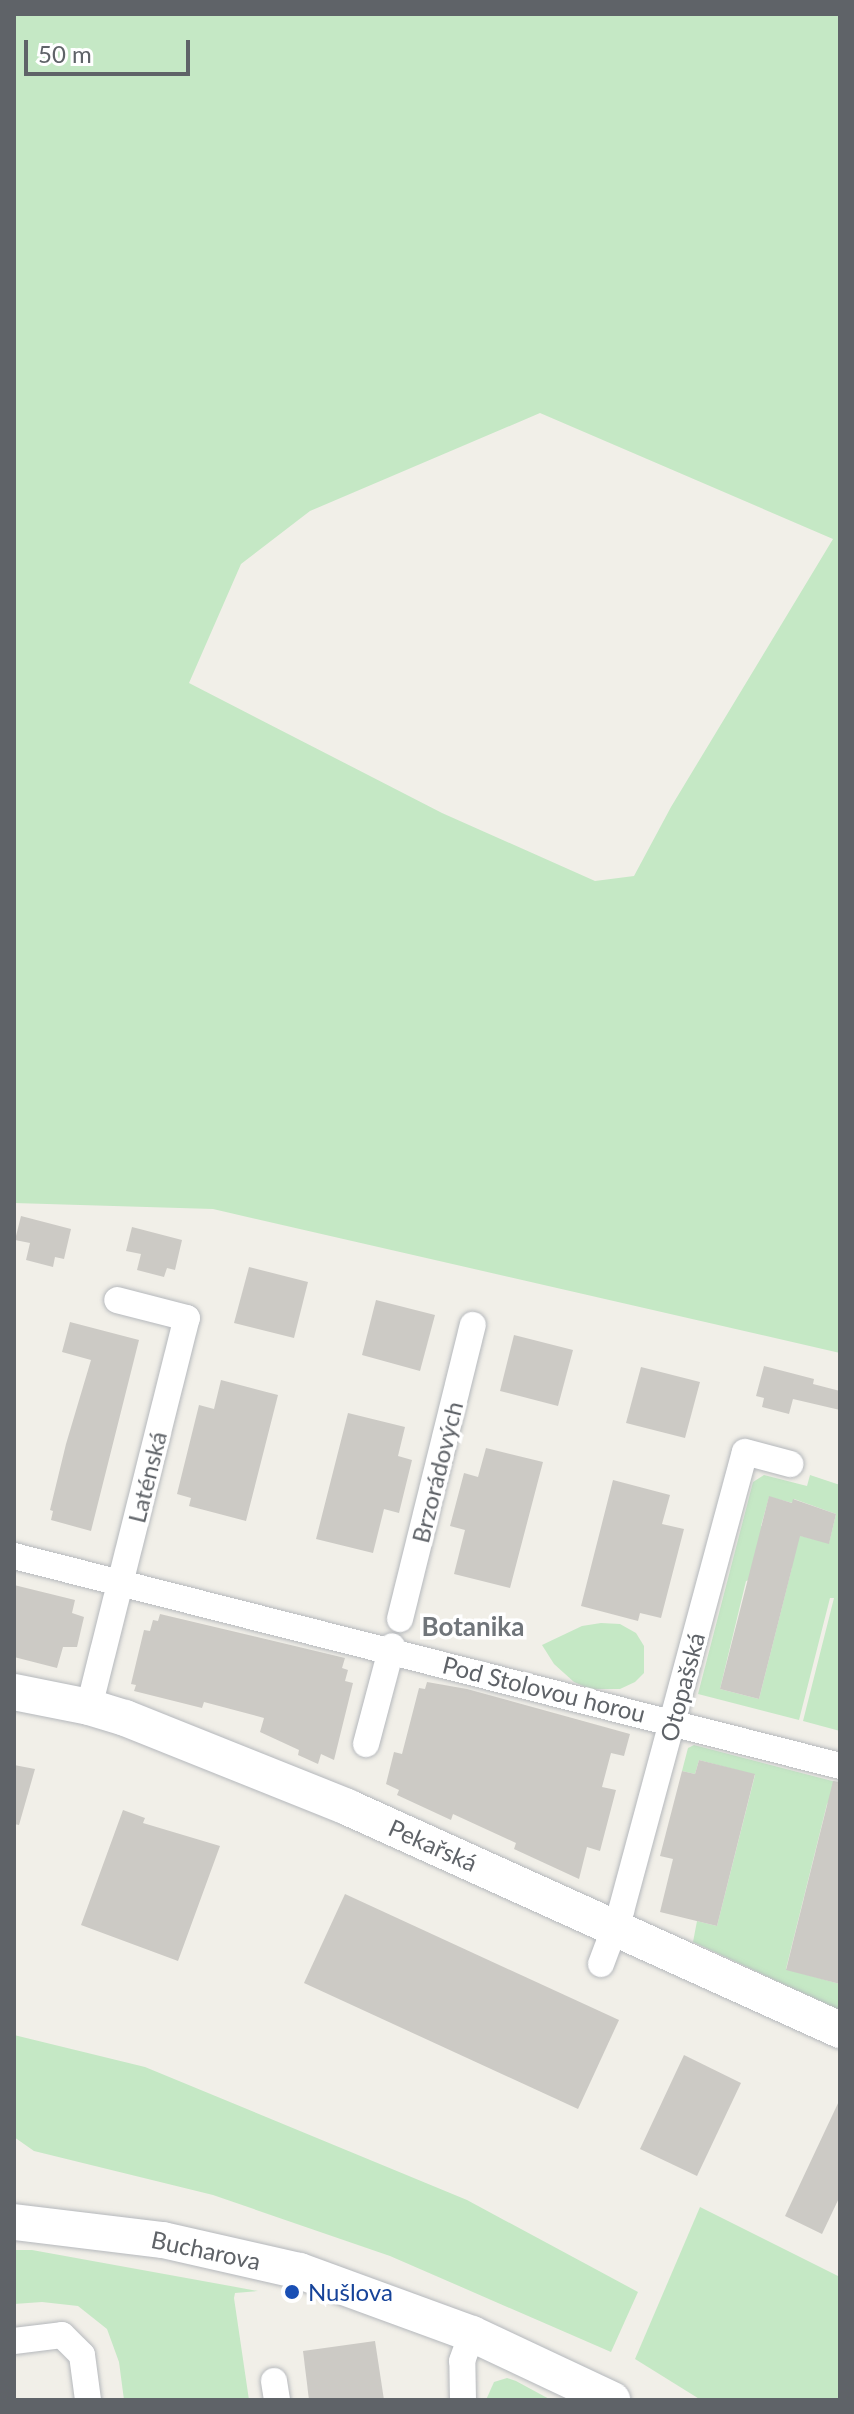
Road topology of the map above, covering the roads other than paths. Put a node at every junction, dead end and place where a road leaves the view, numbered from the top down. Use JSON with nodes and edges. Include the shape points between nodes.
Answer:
{"nodes":[{"id":1,"x":117,"y":1300,"type":"dead end"},
{"id":2,"x":473,"y":1325,"type":"dead end"},
{"id":3,"x":790,"y":1464,"type":"dead end"},
{"id":4,"x":14,"y":1556,"type":"edge"},
{"id":5,"x":120,"y":1581,"type":"junction"},
{"id":6,"x":400,"y":1619,"type":"dead end"},
{"id":7,"x":392,"y":1649,"type":"junction"},
{"id":8,"x":14,"y":1692,"type":"edge"},
{"id":9,"x":89,"y":1707,"type":"junction"},
{"id":10,"x":672,"y":1720,"type":"junction"},
{"id":11,"x":366,"y":1744,"type":"dead end"},
{"id":12,"x":840,"y":1766,"type":"edge"},
{"id":13,"x":615,"y":1928,"type":"junction"},
{"id":14,"x":601,"y":1964,"type":"dead end"},
{"id":15,"x":840,"y":2030,"type":"edge"},
{"id":16,"x":14,"y":2222,"type":"edge"},
{"id":17,"x":472,"y":2334,"type":"junction"},
{"id":18,"x":14,"y":2341,"type":"edge"},
{"id":19,"x":88,"y":2400,"type":"edge"},
{"id":20,"x":463,"y":2400,"type":"edge"},
{"id":21,"x":612,"y":2400,"type":"edge"}],
"edges":[{"from":1,"to":5,"type":"street","name":"Laténská","via":[[187,1318]]},
{"from":2,"to":6,"type":"street","name":"Brzorádových"},
{"from":3,"to":10,"type":"street","name":"Otopašská","via":[[745,1452]]},
{"from":4,"to":5,"type":"street","name":"Pod Stolovou horou"},
{"from":5,"to":7,"type":"street","name":"Pod Stolovou horou"},
{"from":5,"to":9,"type":"street","name":"Laténská"},
{"from":7,"to":10,"type":"street","name":"Pod Stolovou horou"},
{"from":7,"to":11,"type":"street"},
{"from":8,"to":9,"type":"street","name":"Pekařská"},
{"from":9,"to":13,"type":"street","name":"Pekařská","via":[[347,1807]]},
{"from":10,"to":12,"type":"street","name":"Pod Stolovou horou"},
{"from":10,"to":13,"type":"street","name":"Otopašská"},
{"from":13,"to":14,"type":"street","name":"Otopašská"},
{"from":13,"to":15,"type":"street","name":"Pekařská"},
{"from":16,"to":17,"type":"street","name":"Bucharova","via":[[163,2240],[273,2264]]},
{"from":17,"to":20,"type":"street","via":[[462,2361]]},
{"from":17,"to":21,"type":"street","name":"Bucharova"},
{"from":18,"to":19,"type":"street","via":[[62,2335],[82,2355]]}]}
